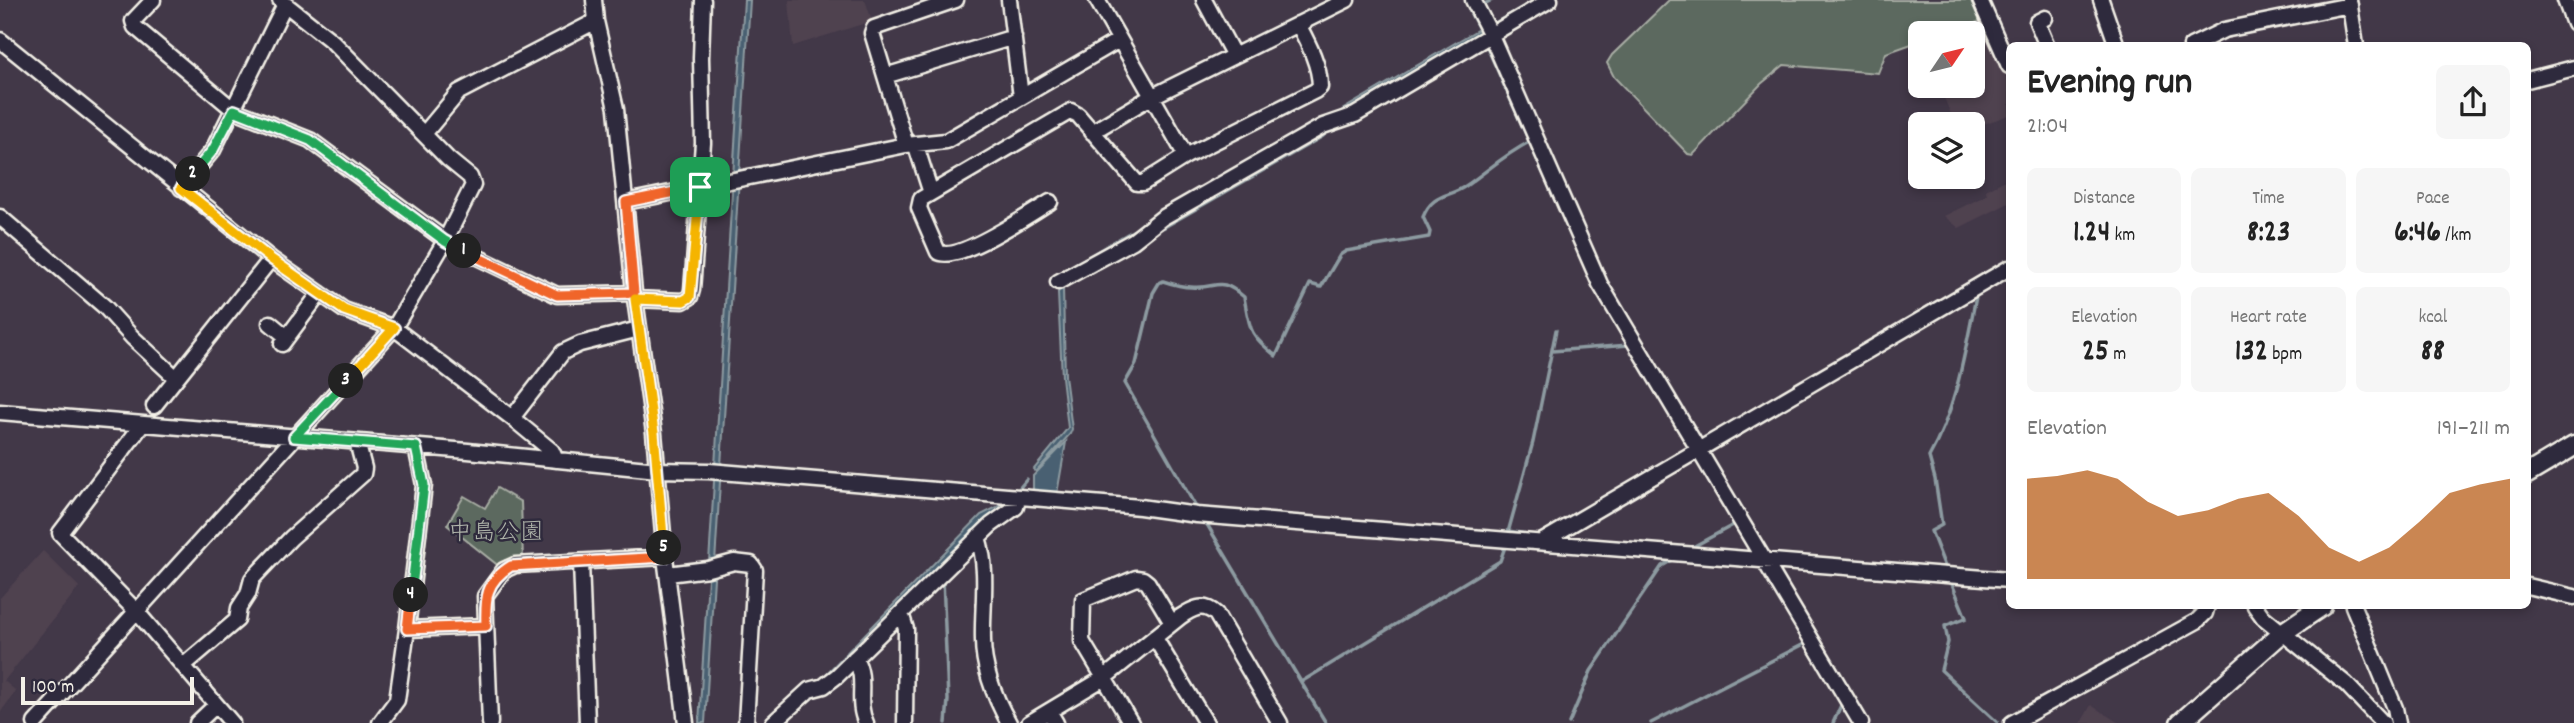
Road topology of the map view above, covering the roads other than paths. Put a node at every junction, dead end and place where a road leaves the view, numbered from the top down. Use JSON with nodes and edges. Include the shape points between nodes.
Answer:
{"nodes":[{"id":1,"x":153,"y":0,"type":"edge"},
{"id":2,"x":594,"y":0,"type":"edge"},
{"id":3,"x":703,"y":0,"type":"edge"},
{"id":4,"x":956,"y":0,"type":"edge"},
{"id":5,"x":1009,"y":0,"type":"edge"},
{"id":6,"x":1097,"y":0,"type":"edge"},
{"id":7,"x":1204,"y":0,"type":"edge"},
{"id":8,"x":1347,"y":0,"type":"edge"},
{"id":9,"x":1474,"y":0,"type":"edge"},
{"id":10,"x":1550,"y":0,"type":"edge"},
{"id":11,"x":1980,"y":0,"type":"edge"},
{"id":12,"x":2101,"y":0,"type":"edge"},
{"id":13,"x":2565,"y":0,"type":"edge"},
{"id":14,"x":283,"y":2,"type":"edge"},
{"id":15,"x":2349,"y":3,"type":"edge"},
{"id":16,"x":2045,"y":18,"type":"dead end"},
{"id":17,"x":596,"y":21,"type":"junction"},
{"id":18,"x":1298,"y":24,"type":"junction"},
{"id":19,"x":2574,"y":24,"type":"edge"},
{"id":20,"x":1487,"y":33,"type":"junction"},
{"id":21,"x":1014,"y":37,"type":"junction"},
{"id":22,"x":0,"y":40,"type":"edge"},
{"id":23,"x":1119,"y":40,"type":"junction"},
{"id":24,"x":2045,"y":42,"type":"edge"},
{"id":25,"x":2116,"y":42,"type":"edge"},
{"id":26,"x":2199,"y":42,"type":"edge"},
{"id":27,"x":2355,"y":42,"type":"edge"},
{"id":28,"x":1234,"y":56,"type":"junction"},
{"id":29,"x":2006,"y":59,"type":"edge"},
{"id":30,"x":2574,"y":68,"type":"edge"},
{"id":31,"x":885,"y":76,"type":"junction"},
{"id":32,"x":2531,"y":79,"type":"edge"},
{"id":33,"x":1021,"y":97,"type":"junction"},
{"id":34,"x":1151,"y":97,"type":"junction"},
{"id":35,"x":234,"y":110,"type":"junction"},
{"id":36,"x":1092,"y":132,"type":"junction"},
{"id":37,"x":424,"y":134,"type":"junction"},
{"id":38,"x":911,"y":146,"type":"junction"},
{"id":39,"x":1186,"y":156,"type":"junction"},
{"id":40,"x":700,"y":187,"type":"junction"},
{"id":41,"x":181,"y":188,"type":"junction"},
{"id":42,"x":931,"y":193,"type":"junction"},
{"id":43,"x":626,"y":202,"type":"junction"},
{"id":44,"x":1050,"y":202,"type":"dead end"},
{"id":45,"x":0,"y":217,"type":"edge"},
{"id":46,"x":445,"y":241,"type":"junction"},
{"id":47,"x":271,"y":259,"type":"junction"},
{"id":48,"x":2006,"y":270,"type":"edge"},
{"id":49,"x":1058,"y":282,"type":"dead end"},
{"id":50,"x":320,"y":293,"type":"junction"},
{"id":51,"x":635,"y":296,"type":"junction"},
{"id":52,"x":270,"y":323,"type":"dead end"},
{"id":53,"x":394,"y":328,"type":"junction"},
{"id":54,"x":639,"y":329,"type":"junction"},
{"id":55,"x":175,"y":377,"type":"junction"},
{"id":56,"x":154,"y":406,"type":"dead end"},
{"id":57,"x":0,"y":412,"type":"edge"},
{"id":58,"x":512,"y":418,"type":"junction"},
{"id":59,"x":142,"y":425,"type":"junction"},
{"id":60,"x":294,"y":437,"type":"junction"},
{"id":61,"x":357,"y":442,"type":"junction"},
{"id":62,"x":2574,"y":446,"type":"edge"},
{"id":63,"x":416,"y":447,"type":"junction"},
{"id":64,"x":1698,"y":449,"type":"junction"},
{"id":65,"x":556,"y":460,"type":"junction"},
{"id":66,"x":658,"y":470,"type":"junction"},
{"id":67,"x":2531,"y":472,"type":"edge"},
{"id":68,"x":1018,"y":498,"type":"junction"},
{"id":69,"x":978,"y":537,"type":"junction"},
{"id":70,"x":1543,"y":541,"type":"junction"},
{"id":71,"x":665,"y":557,"type":"junction"},
{"id":72,"x":1763,"y":560,"type":"junction"},
{"id":73,"x":582,"y":562,"type":"junction"},
{"id":74,"x":668,"y":574,"type":"junction"},
{"id":75,"x":2006,"y":580,"type":"edge"},
{"id":76,"x":2531,"y":587,"type":"edge"},
{"id":77,"x":2574,"y":597,"type":"edge"},
{"id":78,"x":2206,"y":609,"type":"edge"},
{"id":79,"x":2257,"y":609,"type":"edge"},
{"id":80,"x":2318,"y":609,"type":"edge"},
{"id":81,"x":2354,"y":609,"type":"edge"},
{"id":82,"x":137,"y":612,"type":"junction"},
{"id":83,"x":901,"y":613,"type":"junction"},
{"id":84,"x":1172,"y":623,"type":"junction"},
{"id":85,"x":486,"y":626,"type":"junction"},
{"id":86,"x":407,"y":629,"type":"junction"},
{"id":87,"x":2282,"y":633,"type":"junction"},
{"id":88,"x":1155,"y":638,"type":"junction"},
{"id":89,"x":855,"y":658,"type":"junction"},
{"id":90,"x":183,"y":666,"type":"junction"},
{"id":91,"x":1104,"y":678,"type":"junction"},
{"id":92,"x":216,"y":705,"type":"junction"},
{"id":93,"x":1052,"y":717,"type":"edge"},
{"id":94,"x":35,"y":723,"type":"edge"},
{"id":95,"x":197,"y":723,"type":"edge"},
{"id":96,"x":232,"y":723,"type":"edge"},
{"id":97,"x":380,"y":723,"type":"edge"},
{"id":98,"x":490,"y":723,"type":"edge"},
{"id":99,"x":587,"y":723,"type":"edge"},
{"id":100,"x":687,"y":723,"type":"edge"},
{"id":101,"x":746,"y":723,"type":"edge"},
{"id":102,"x":773,"y":723,"type":"edge"},
{"id":103,"x":866,"y":723,"type":"edge"},
{"id":104,"x":905,"y":723,"type":"edge"},
{"id":105,"x":1009,"y":723,"type":"edge"},
{"id":106,"x":1029,"y":723,"type":"edge"},
{"id":107,"x":1130,"y":723,"type":"edge"},
{"id":108,"x":1206,"y":723,"type":"edge"},
{"id":109,"x":1280,"y":723,"type":"edge"},
{"id":110,"x":1861,"y":723,"type":"edge"},
{"id":111,"x":2012,"y":723,"type":"edge"},
{"id":112,"x":2180,"y":723,"type":"edge"},
{"id":113,"x":2383,"y":723,"type":"edge"},
{"id":114,"x":2398,"y":723,"type":"edge"}],
"edges":[{"from":1,"to":35,"type":"street","via":[[133,21],[135,27]]},
{"from":2,"to":17,"type":"street"},
{"from":3,"to":40,"type":"street"},
{"from":4,"to":31,"type":"street","via":[[874,28]]},
{"from":5,"to":21,"type":"street"},
{"from":6,"to":23,"type":"street"},
{"from":7,"to":28,"type":"street"},
{"from":8,"to":18,"type":"street"},
{"from":9,"to":20,"type":"street"},
{"from":10,"to":20,"type":"street"},
{"from":11,"to":29,"type":"street"},
{"from":12,"to":25,"type":"street"},
{"from":13,"to":19,"type":"street"},
{"from":14,"to":35,"type":"street"},
{"from":14,"to":37,"type":"street","via":[[333,42]]},
{"from":15,"to":26,"type":"street","via":[[2224,30]]},
{"from":15,"to":27,"type":"street"},
{"from":16,"to":24,"type":"street","via":[[2037,22]]},
{"from":17,"to":37,"type":"street","via":[[459,92]]},
{"from":17,"to":43,"type":"street","via":[[616,108]]},
{"from":18,"to":28,"type":"street"},
{"from":18,"to":39,"type":"street","via":[[1312,53],[1320,87]]},
{"from":20,"to":49,"type":"street"},
{"from":20,"to":64,"type":"street","via":[[1600,284]]},
{"from":21,"to":31,"type":"street"},
{"from":21,"to":33,"type":"street"},
{"from":22,"to":41,"type":"street"},
{"from":23,"to":33,"type":"street"},
{"from":23,"to":34,"type":"street"},
{"from":28,"to":34,"type":"street"},
{"from":30,"to":32,"type":"street"},
{"from":31,"to":38,"type":"street"},
{"from":33,"to":38,"type":"street","via":[[946,141]]},
{"from":34,"to":36,"type":"street"},
{"from":34,"to":39,"type":"street"},
{"from":35,"to":41,"type":"street","via":[[213,150]]},
{"from":35,"to":46,"type":"street","via":[[310,140]]},
{"from":36,"to":39,"type":"street","via":[[1137,183]]},
{"from":36,"to":42,"type":"street","via":[[1074,111],[1065,114]]},
{"from":37,"to":46,"type":"street","via":[[473,185]]},
{"from":38,"to":40,"type":"street"},
{"from":38,"to":42,"type":"street"},
{"from":40,"to":43,"type":"street"},
{"from":40,"to":51,"type":"street","via":[[690,297],[683,301]]},
{"from":41,"to":47,"type":"street"},
{"from":42,"to":44,"type":"street","via":[[920,201],[919,211],[942,255],[972,247]]},
{"from":43,"to":51,"type":"street"},
{"from":45,"to":55,"type":"street","via":[[105,307]]},
{"from":46,"to":51,"type":"street","via":[[557,295]]},
{"from":46,"to":53,"type":"street"},
{"from":47,"to":50,"type":"street"},
{"from":47,"to":55,"type":"street"},
{"from":48,"to":64,"type":"street"},
{"from":50,"to":52,"type":"street","via":[[285,340]]},
{"from":50,"to":53,"type":"street","via":[[344,310]]},
{"from":51,"to":54,"type":"street"},
{"from":53,"to":58,"type":"street"},
{"from":53,"to":60,"type":"street"},
{"from":54,"to":58,"type":"street","via":[[563,352]]},
{"from":54,"to":66,"type":"street"},
{"from":55,"to":56,"type":"street"},
{"from":57,"to":59,"type":"street"},
{"from":58,"to":65,"type":"street","via":[[552,451]]},
{"from":59,"to":60,"type":"street"},
{"from":59,"to":82,"type":"street","via":[[60,533]]},
{"from":60,"to":61,"type":"street"},
{"from":60,"to":82,"type":"street"},
{"from":61,"to":63,"type":"street"},
{"from":61,"to":90,"type":"street","via":[[363,474],[252,579],[237,620]]},
{"from":62,"to":67,"type":"main road"},
{"from":63,"to":65,"type":"street"},
{"from":63,"to":86,"type":"street","via":[[424,485]]},
{"from":64,"to":70,"type":"street"},
{"from":64,"to":72,"type":"street"},
{"from":65,"to":66,"type":"street"},
{"from":66,"to":68,"type":"street"},
{"from":66,"to":71,"type":"street"},
{"from":68,"to":69,"type":"street","via":[[1016,507]]},
{"from":68,"to":70,"type":"street"},
{"from":69,"to":83,"type":"street"},
{"from":69,"to":105,"type":"street","via":[[985,560],[983,643],[996,697]]},
{"from":70,"to":72,"type":"street"},
{"from":71,"to":73,"type":"street"},
{"from":71,"to":74,"type":"street"},
{"from":72,"to":75,"type":"street"},
{"from":72,"to":110,"type":"street"},
{"from":73,"to":85,"type":"street","via":[[508,567],[486,593]]},
{"from":73,"to":99,"type":"street"},
{"from":74,"to":100,"type":"street"},
{"from":74,"to":101,"type":"street","via":[[734,562],[751,564],[756,573]]},
{"from":76,"to":77,"type":"street"},
{"from":78,"to":111,"type":"street","via":[[2197,621]]},
{"from":79,"to":87,"type":"street"},
{"from":80,"to":87,"type":"main road"},
{"from":81,"to":114,"type":"street"},
{"from":82,"to":90,"type":"street"},
{"from":82,"to":94,"type":"street"},
{"from":83,"to":89,"type":"street"},
{"from":83,"to":104,"type":"street","via":[[906,629]]},
{"from":84,"to":88,"type":"street"},
{"from":84,"to":91,"type":"street","via":[[1143,579],[1083,600],[1082,641]]},
{"from":84,"to":109,"type":"street","via":[[1192,608],[1216,614]]},
{"from":85,"to":86,"type":"street"},
{"from":85,"to":98,"type":"street"},
{"from":86,"to":97,"type":"street","via":[[397,700]]},
{"from":87,"to":112,"type":"main road"},
{"from":87,"to":113,"type":"street","via":[[2346,684]]},
{"from":88,"to":91,"type":"street"},
{"from":88,"to":108,"type":"street"},
{"from":89,"to":102,"type":"street"},
{"from":89,"to":103,"type":"street","via":[[862,670],[861,714]]},
{"from":90,"to":92,"type":"street"},
{"from":91,"to":93,"type":"street"},
{"from":91,"to":107,"type":"street"},
{"from":92,"to":95,"type":"street"},
{"from":92,"to":96,"type":"street"},
{"from":93,"to":106,"type":"street"}]}
